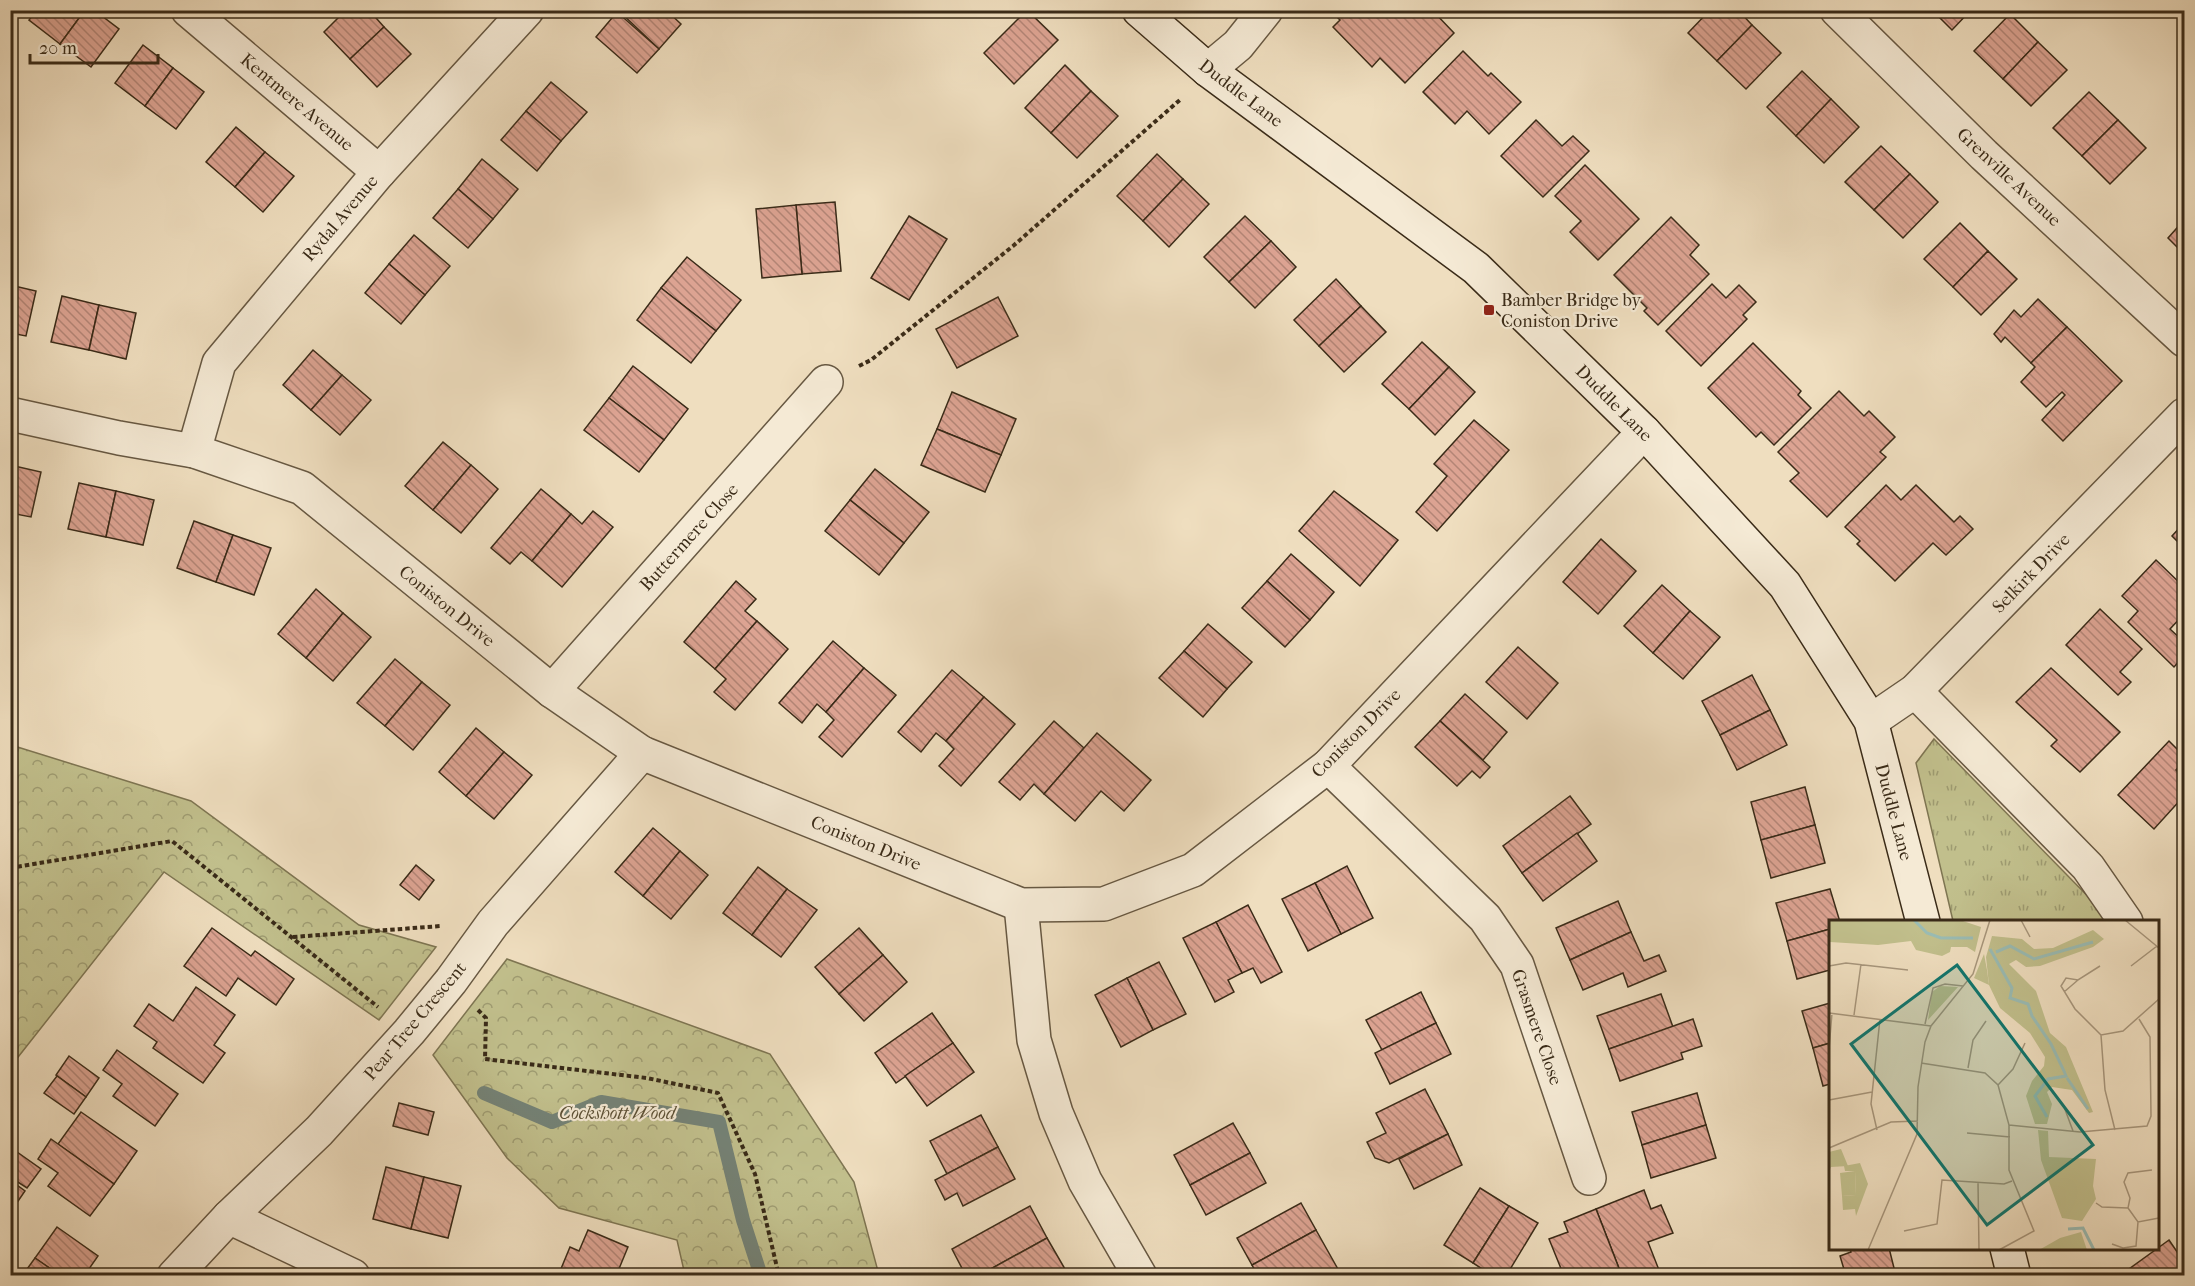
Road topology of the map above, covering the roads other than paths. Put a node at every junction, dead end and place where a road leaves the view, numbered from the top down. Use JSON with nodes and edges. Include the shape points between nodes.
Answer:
{"nodes":[{"id":1,"x":188,"y":10,"type":"edge"},
{"id":2,"x":527,"y":10,"type":"edge"},
{"id":3,"x":1139,"y":10,"type":"edge"},
{"id":4,"x":1266,"y":10,"type":"edge"},
{"id":5,"x":1837,"y":10,"type":"edge"},
{"id":6,"x":1208,"y":70,"type":"junction"},
{"id":7,"x":379,"y":172,"type":"junction"},
{"id":8,"x":2184,"y":340,"type":"edge"},
{"id":9,"x":826,"y":382,"type":"road end"},
{"id":10,"x":10,"y":414,"type":"edge"},
{"id":11,"x":2184,"y":415,"type":"edge"},
{"id":12,"x":1644,"y":432,"type":"junction"},
{"id":13,"x":194,"y":451,"type":"junction"},
{"id":14,"x":1915,"y":691,"type":"junction"},
{"id":15,"x":552,"y":692,"type":"junction"},
{"id":16,"x":1871,"y":721,"type":"junction"},
{"id":17,"x":642,"y":753,"type":"junction"},
{"id":18,"x":1328,"y":766,"type":"junction"},
{"id":19,"x":1022,"y":905,"type":"junction"},
{"id":20,"x":1923,"y":920,"type":"edge"},
{"id":21,"x":2125,"y":920,"type":"edge"},
{"id":22,"x":1589,"y":1178,"type":"dead end"},
{"id":23,"x":229,"y":1217,"type":"junction"},
{"id":24,"x":2008,"y":1250,"type":"edge"},
{"id":25,"x":174,"y":1275,"type":"edge"},
{"id":26,"x":354,"y":1275,"type":"edge"},
{"id":27,"x":1140,"y":1275,"type":"edge"},
{"id":28,"x":2014,"y":1275,"type":"edge"}],
"edges":[{"from":1,"to":7,"type":"street","name":"Kentmere Avenue"},
{"from":2,"to":7,"type":"street","name":"Rydal Avenue"},
{"from":3,"to":6,"type":"street","name":"Duddle Lane"},
{"from":4,"to":6,"type":"street","via":[[1238,45]]},
{"from":5,"to":8,"type":"street","name":"Grenville Avenue","via":[[1984,155]]},
{"from":6,"to":12,"type":"street","name":"Duddle Lane","via":[[1476,268]]},
{"from":7,"to":13,"type":"street","name":"Rydal Avenue","via":[[219,363]]},
{"from":9,"to":15,"type":"street","name":"Buttermere Close"},
{"from":10,"to":13,"type":"street","name":"Coniston Drive"},
{"from":11,"to":14,"type":"street","name":"Selkirk Drive"},
{"from":12,"to":16,"type":"street","name":"Duddle Lane","via":[[1785,585]]},
{"from":12,"to":18,"type":"street","name":"Coniston Drive"},
{"from":13,"to":15,"type":"street","name":"Coniston Drive","via":[[302,488]]},
{"from":14,"to":16,"type":"street","name":"Selkirk Drive"},
{"from":14,"to":21,"type":"street","via":[[2088,867]]},
{"from":15,"to":17,"type":"street","name":"Coniston Drive"},
{"from":16,"to":20,"type":"street","name":"Duddle Lane"},
{"from":17,"to":19,"type":"street","name":"Coniston Drive"},
{"from":17,"to":23,"type":"street","name":"Pear Tree Crescent","via":[[493,923],[409,1032],[319,1131]]},
{"from":18,"to":19,"type":"street","name":"Coniston Drive","via":[[1193,870],[1104,904]]},
{"from":18,"to":22,"type":"street","name":"Grasmere Close","via":[[1485,918],[1517,965]]},
{"from":19,"to":27,"type":"street","via":[[1034,1040],[1056,1113],[1086,1181]]},
{"from":23,"to":25,"type":"street","name":"Pear Tree Crescent"},
{"from":23,"to":26,"type":"street"},
{"from":24,"to":28,"type":"street"}]}
